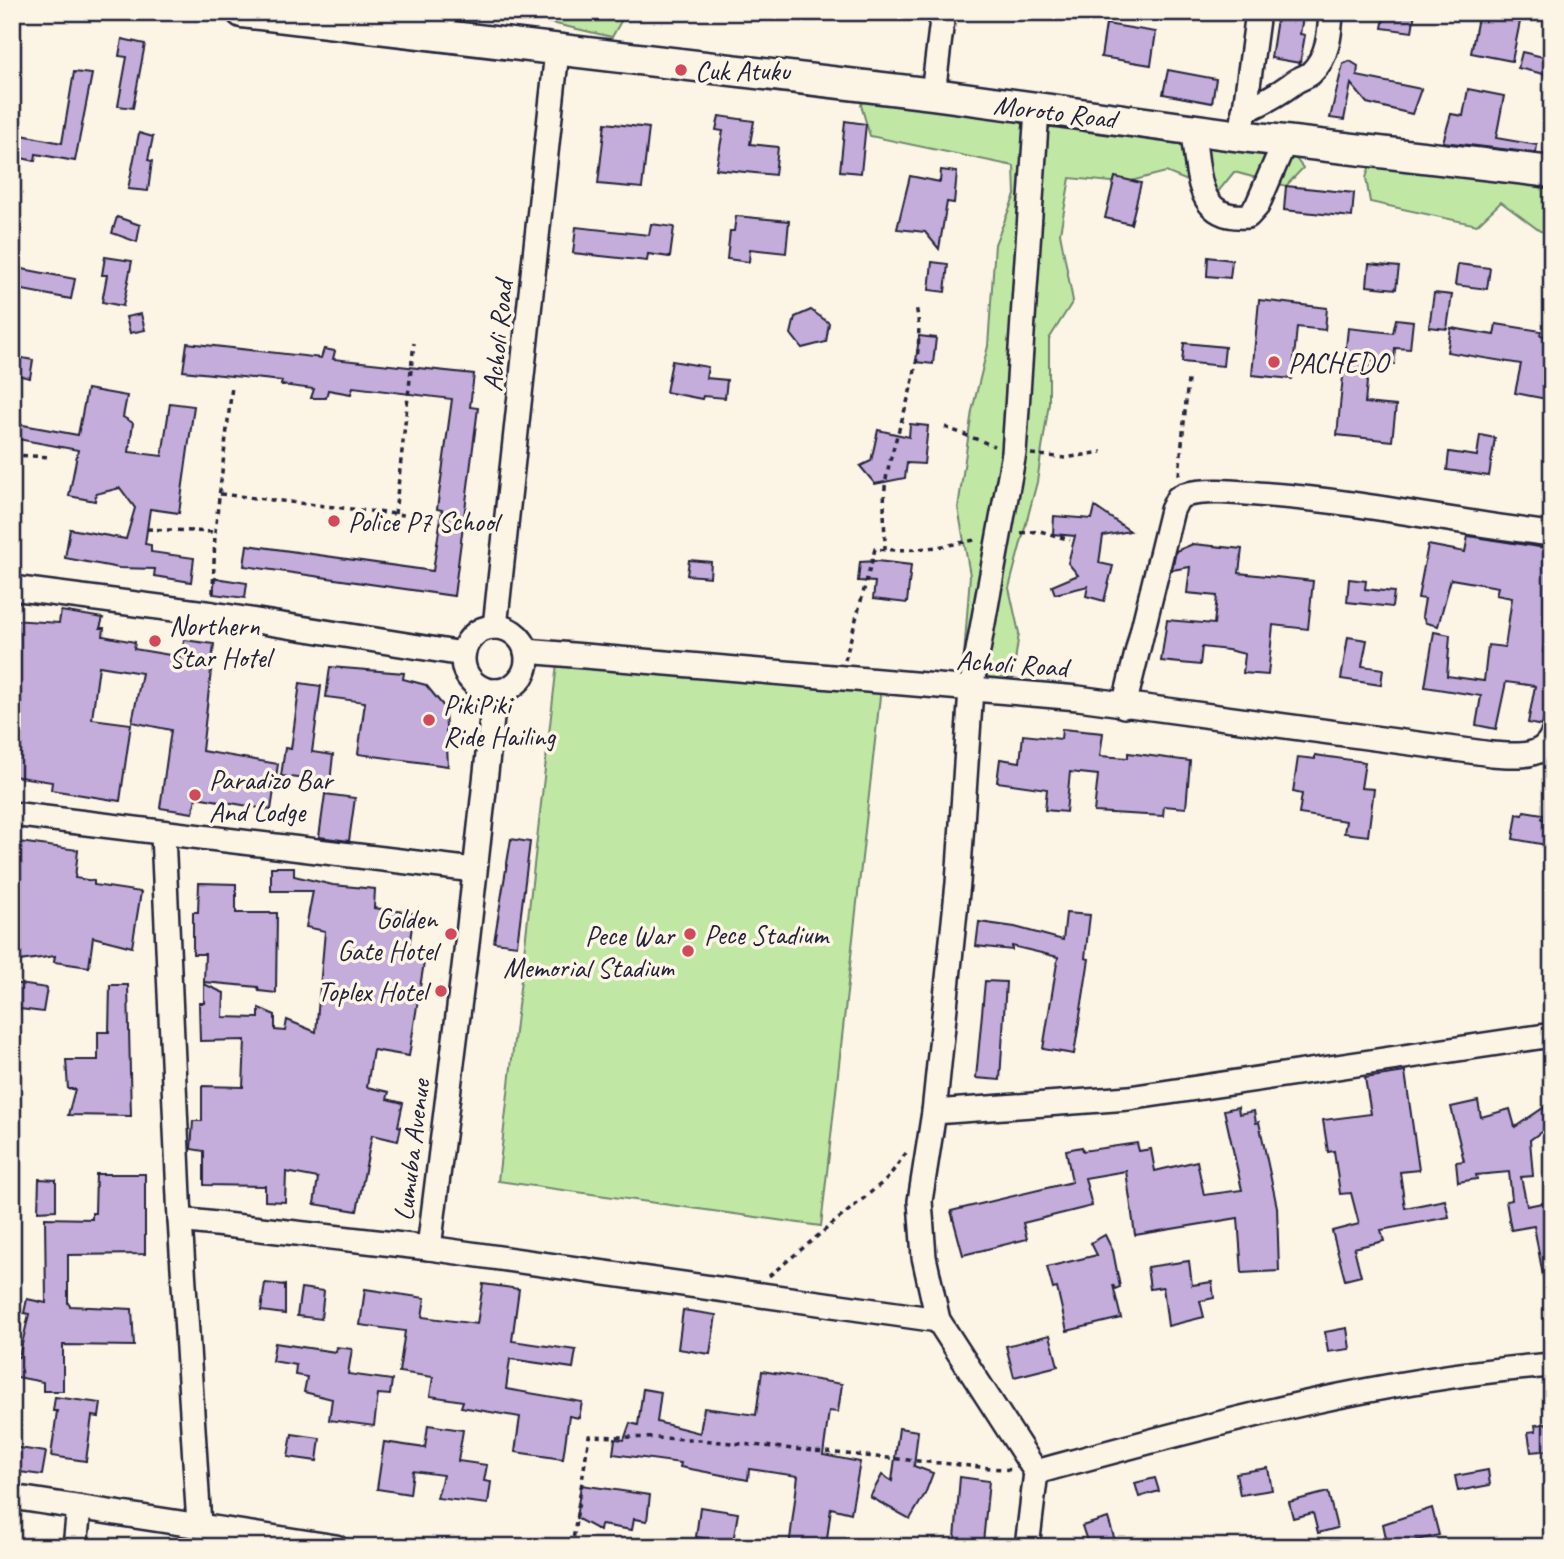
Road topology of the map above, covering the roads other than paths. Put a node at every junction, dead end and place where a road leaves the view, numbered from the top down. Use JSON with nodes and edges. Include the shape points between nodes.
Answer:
{"nodes":[{"id":1,"x":242,"y":12,"type":"edge"},
{"id":2,"x":943,"y":12,"type":"edge"},
{"id":3,"x":1258,"y":12,"type":"edge"},
{"id":4,"x":1331,"y":12,"type":"edge"},
{"id":5,"x":557,"y":51,"type":"junction"},
{"id":6,"x":933,"y":94,"type":"junction"},
{"id":7,"x":1037,"y":110,"type":"junction"},
{"id":8,"x":1243,"y":124,"type":"junction"},
{"id":9,"x":1192,"y":128,"type":"junction"},
{"id":10,"x":1285,"y":141,"type":"junction"},
{"id":11,"x":1552,"y":172,"type":"edge"},
{"id":12,"x":1552,"y":534,"type":"edge"},
{"id":13,"x":12,"y":588,"type":"edge"},
{"id":14,"x":495,"y":627,"type":"junction"},
{"id":15,"x":526,"y":651,"type":"junction"},
{"id":16,"x":463,"y":654,"type":"junction"},
{"id":17,"x":971,"y":689,"type":"junction"},
{"id":18,"x":495,"y":691,"type":"junction"},
{"id":19,"x":1125,"y":706,"type":"junction"},
{"id":20,"x":1552,"y":736,"type":"edge"},
{"id":21,"x":12,"y":814,"type":"edge"},
{"id":22,"x":163,"y":834,"type":"junction"},
{"id":23,"x":474,"y":870,"type":"junction"},
{"id":24,"x":1552,"y":1035,"type":"edge"},
{"id":25,"x":934,"y":1112,"type":"junction"},
{"id":26,"x":180,"y":1220,"type":"junction"},
{"id":27,"x":429,"y":1248,"type":"junction"},
{"id":28,"x":938,"y":1320,"type":"junction"},
{"id":29,"x":1552,"y":1365,"type":"edge"},
{"id":30,"x":1037,"y":1472,"type":"junction"},
{"id":31,"x":12,"y":1497,"type":"edge"},
{"id":32,"x":79,"y":1508,"type":"junction"},
{"id":33,"x":199,"y":1525,"type":"junction"},
{"id":34,"x":75,"y":1547,"type":"edge"},
{"id":35,"x":336,"y":1547,"type":"edge"},
{"id":36,"x":1027,"y":1547,"type":"edge"}],
"edges":[{"from":1,"to":5,"type":"main road","name":"Moroto Road"},
{"from":2,"to":6,"type":"street"},
{"from":3,"to":8,"type":"street"},
{"from":4,"to":8,"type":"street","via":[[1323,59],[1309,75],[1293,82]]},
{"from":5,"to":6,"type":"main road","name":"Moroto Road"},
{"from":5,"to":14,"type":"street","name":"Acholi Road"},
{"from":6,"to":7,"type":"main road","name":"Moroto Road"},
{"from":7,"to":9,"type":"main road","name":"Moroto Road"},
{"from":7,"to":17,"type":"street","via":[[1014,453]]},
{"from":8,"to":9,"type":"main road","name":"Moroto Road"},
{"from":8,"to":10,"type":"main road","name":"Moroto Road"},
{"from":9,"to":10,"type":"street","via":[[1205,202],[1233,218],[1248,216],[1257,206]]},
{"from":10,"to":11,"type":"main road","name":"Moroto Road"},
{"from":12,"to":19,"type":"street","via":[[1474,525],[1342,500],[1237,493],[1191,493],[1178,498]]},
{"from":13,"to":16,"type":"street"},
{"from":14,"to":15,"type":"street","via":[[518,636]]},
{"from":14,"to":16,"type":"street","via":[[474,634]]},
{"from":15,"to":17,"type":"street","name":"Acholi Road"},
{"from":15,"to":18,"type":"street","via":[[523,675],[511,687]]},
{"from":16,"to":18,"type":"street","via":[[471,680]]},
{"from":17,"to":19,"type":"street","name":"Acholi Road"},
{"from":17,"to":25,"type":"street","via":[[958,883]]},
{"from":18,"to":23,"type":"street"},
{"from":19,"to":20,"type":"street","name":"Acholi Road","via":[[1492,754],[1539,751]]},
{"from":21,"to":22,"type":"street"},
{"from":22,"to":23,"type":"street"},
{"from":22,"to":26,"type":"street"},
{"from":23,"to":27,"type":"street","name":"Lumuba Avenue"},
{"from":24,"to":25,"type":"street","via":[[1129,1098]]},
{"from":25,"to":28,"type":"street","via":[[920,1201],[924,1258]]},
{"from":26,"to":27,"type":"street","name":"Lumuba Avenue"},
{"from":26,"to":33,"type":"street"},
{"from":27,"to":28,"type":"street"},
{"from":28,"to":30,"type":"street"},
{"from":29,"to":30,"type":"street","via":[[1473,1371],[1262,1411]]},
{"from":30,"to":36,"type":"street"},
{"from":31,"to":32,"type":"street"},
{"from":32,"to":33,"type":"street"},
{"from":32,"to":34,"type":"street"},
{"from":33,"to":35,"type":"street"}]}
